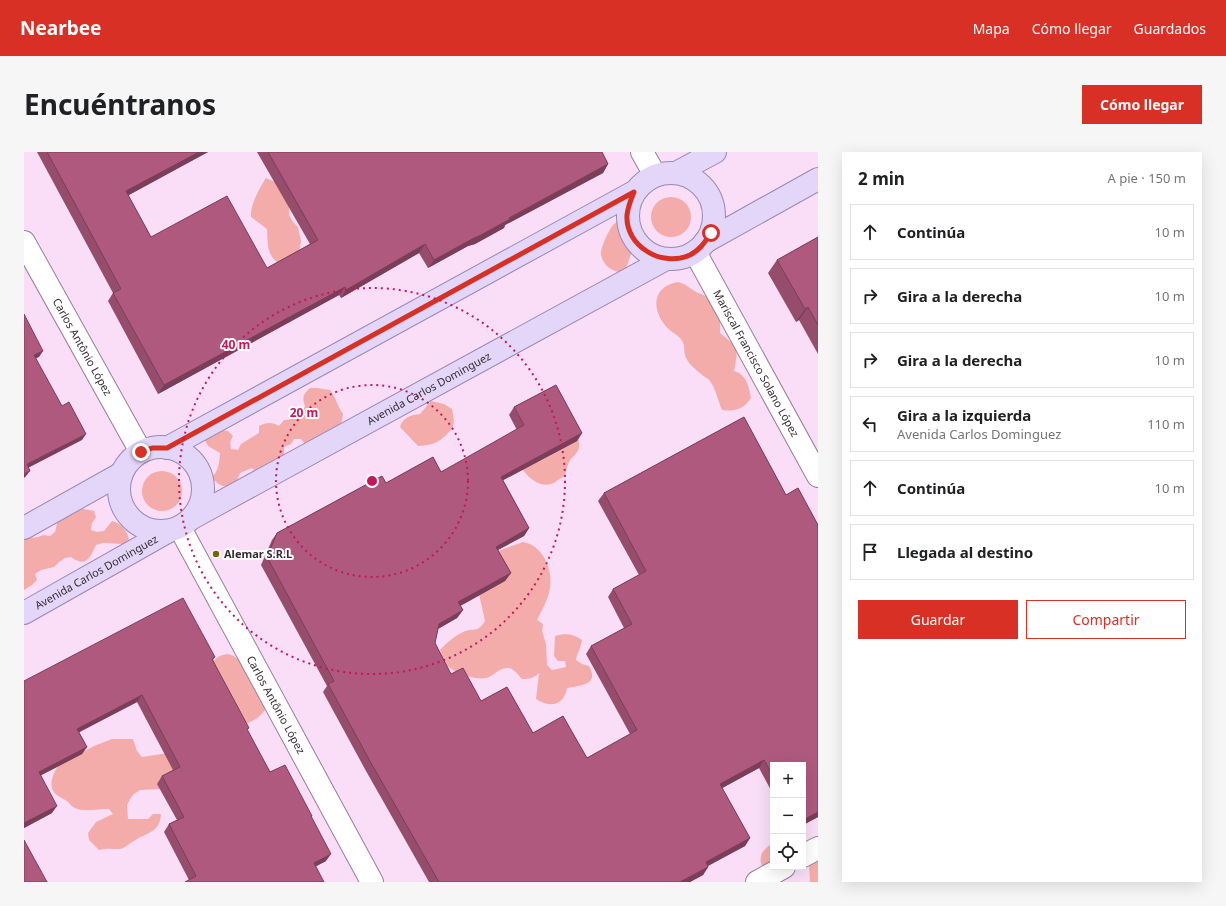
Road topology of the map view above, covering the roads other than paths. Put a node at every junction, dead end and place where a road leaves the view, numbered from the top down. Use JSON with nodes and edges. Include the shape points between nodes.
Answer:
{"nodes":[{"id":1,"x":642,"y":152,"type":"edge"},
{"id":2,"x":715,"y":152,"type":"edge"},
{"id":3,"x":665,"y":174,"type":"junction"},
{"id":4,"x":818,"y":179,"type":"edge"},
{"id":5,"x":634,"y":192,"type":"junction"},
{"id":6,"x":24,"y":242,"type":"edge"},
{"id":7,"x":700,"y":247,"type":"junction"},
{"id":8,"x":666,"y":258,"type":"junction"},
{"id":9,"x":167,"y":448,"type":"junction"},
{"id":10,"x":141,"y":452,"type":"junction"},
{"id":11,"x":122,"y":473,"type":"junction"},
{"id":12,"x":818,"y":476,"type":"edge"},
{"id":13,"x":180,"y":526,"type":"junction"},
{"id":14,"x":24,"y":528,"type":"edge"},
{"id":15,"x":24,"y":613,"type":"edge"},
{"id":16,"x":818,"y":848,"type":"edge"},
{"id":17,"x":806,"y":854,"type":"edge"},
{"id":18,"x":779,"y":870,"type":"edge"},
{"id":19,"x":372,"y":882,"type":"edge"},
{"id":20,"x":757,"y":882,"type":"edge"}],
"edges":[{"from":1,"to":3,"type":"street"},
{"from":2,"to":3,"type":"main road"},
{"from":3,"to":5,"type":"main road","via":[[647,179]]},
{"from":3,"to":7,"type":"main road","via":[[688,176],[700,183],[708,194],[713,206],[714,220],[711,233]]},
{"from":4,"to":7,"type":"main road"},
{"from":5,"to":8,"type":"main road","via":[[627,216],[634,240],[654,256]]},
{"from":5,"to":9,"type":"main road"},
{"from":6,"to":10,"type":"street","name":"Carlos Antônio López"},
{"from":7,"to":8,"type":"main road","via":[[690,255]]},
{"from":7,"to":12,"type":"street","name":"Mariscal Francisco Solano López"},
{"from":8,"to":13,"type":"main road","name":"Avenida Carlos Dominguez"},
{"from":9,"to":10,"type":"main road","via":[[152,448]]},
{"from":9,"to":13,"type":"main road","via":[[180,452],[192,460],[202,478],[202,499],[197,512]]},
{"from":10,"to":11,"type":"main road","via":[[131,459]]},
{"from":11,"to":13,"type":"main road","via":[[118,494],[125,513],[135,523],[147,530],[161,532]]},
{"from":11,"to":14,"type":"main road"},
{"from":13,"to":15,"type":"main road","name":"Avenida Carlos Dominguez"},
{"from":13,"to":19,"type":"street","name":"Carlos Antônio López"},
{"from":16,"to":17,"type":"street"},
{"from":18,"to":20,"type":"street"}]}
